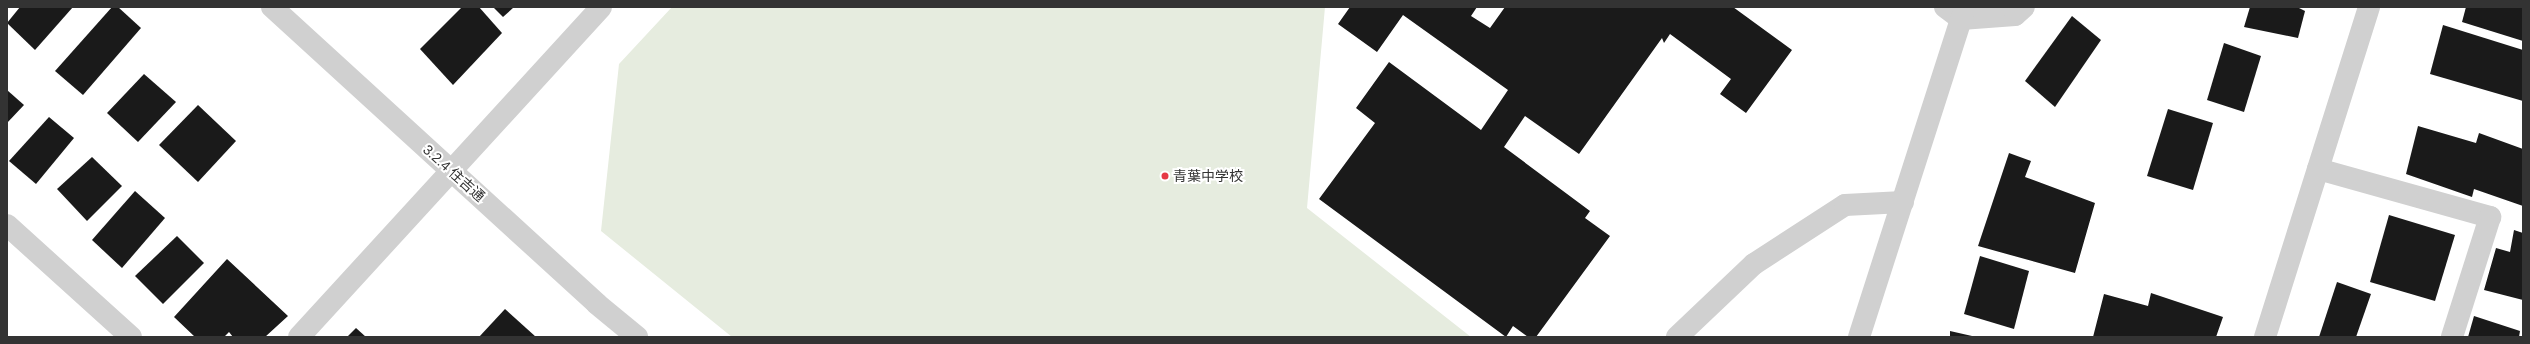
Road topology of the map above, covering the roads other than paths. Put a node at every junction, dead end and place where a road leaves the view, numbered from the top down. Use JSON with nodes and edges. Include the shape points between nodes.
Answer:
{"nodes":[{"id":1,"x":272,"y":7,"type":"edge"},
{"id":2,"x":601,"y":7,"type":"edge"},
{"id":3,"x":2024,"y":7,"type":"edge"},
{"id":4,"x":2369,"y":7,"type":"edge"},
{"id":5,"x":1957,"y":11,"type":"edge"},
{"id":6,"x":451,"y":170,"type":"junction"},
{"id":7,"x":2318,"y":170,"type":"junction"},
{"id":8,"x":1903,"y":202,"type":"junction"},
{"id":9,"x":7,"y":225,"type":"edge"},
{"id":10,"x":130,"y":337,"type":"edge"},
{"id":11,"x":299,"y":337,"type":"edge"},
{"id":12,"x":637,"y":337,"type":"edge"},
{"id":13,"x":1677,"y":337,"type":"edge"},
{"id":14,"x":1859,"y":337,"type":"edge"},
{"id":15,"x":2265,"y":337,"type":"edge"},
{"id":16,"x":2452,"y":337,"type":"edge"}],
"edges":[{"from":1,"to":6,"type":"street","name":"3.2.4 住吉通"},
{"from":2,"to":6,"type":"street"},
{"from":3,"to":5,"type":"street","via":[[2015,15]]},
{"from":4,"to":7,"type":"street"},
{"from":5,"to":8,"type":"street"},
{"from":6,"to":11,"type":"street"},
{"from":6,"to":12,"type":"street","name":"3.2.4 住吉通","via":[[597,304]]},
{"from":7,"to":15,"type":"street"},
{"from":7,"to":16,"type":"street","via":[[2490,217]]},
{"from":8,"to":13,"type":"street","via":[[1845,205],[1754,264]]},
{"from":8,"to":14,"type":"street"},
{"from":9,"to":10,"type":"street"}]}
